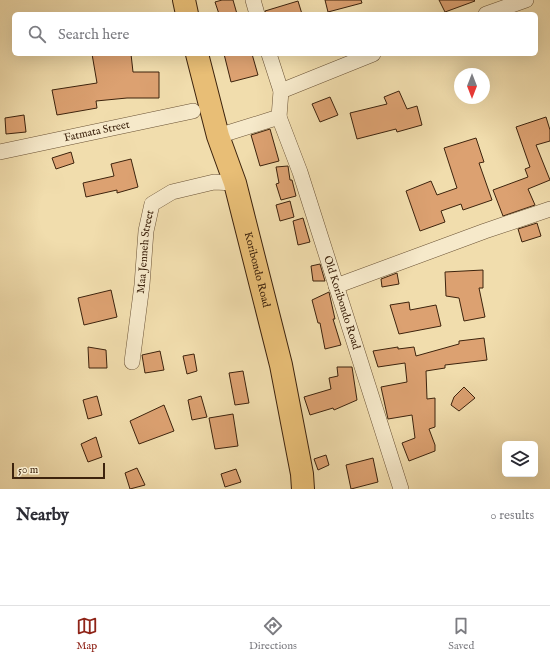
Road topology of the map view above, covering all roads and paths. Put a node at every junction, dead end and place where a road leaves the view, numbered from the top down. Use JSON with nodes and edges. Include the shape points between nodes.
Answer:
{"nodes":[{"id":1,"x":184,"y":0,"type":"edge"},
{"id":2,"x":253,"y":0,"type":"edge"},
{"id":3,"x":526,"y":0,"type":"edge"},
{"id":4,"x":187,"y":12,"type":"edge"},
{"id":5,"x":256,"y":12,"type":"edge"},
{"id":6,"x":492,"y":12,"type":"edge"},
{"id":7,"x":198,"y":56,"type":"edge"},
{"id":8,"x":270,"y":56,"type":"edge"},
{"id":9,"x":368,"y":56,"type":"edge"},
{"id":10,"x":281,"y":91,"type":"junction"},
{"id":11,"x":193,"y":111,"type":"dead end"},
{"id":12,"x":279,"y":117,"type":"junction"},
{"id":13,"x":218,"y":136,"type":"junction"},
{"id":14,"x":0,"y":152,"type":"edge"},
{"id":15,"x":235,"y":183,"type":"junction"},
{"id":16,"x":550,"y":210,"type":"edge"},
{"id":17,"x":336,"y":286,"type":"junction"},
{"id":18,"x":132,"y":362,"type":"dead end"},
{"id":19,"x":303,"y":489,"type":"edge"},
{"id":20,"x":401,"y":489,"type":"edge"}],
"edges":[{"from":1,"to":4,"type":"highway"},
{"from":2,"to":5,"type":"street"},
{"from":3,"to":6,"type":"street"},
{"from":7,"to":13,"type":"highway","name":"Koribondo Road"},
{"from":8,"to":10,"type":"street","name":"Old Koribondo Road"},
{"from":9,"to":10,"type":"street"},
{"from":10,"to":12,"type":"street","name":"Old Koribondo Road"},
{"from":11,"to":14,"type":"street","name":"Fatmata Street"},
{"from":12,"to":13,"type":"street"},
{"from":12,"to":17,"type":"street","name":"Old Koribondo Road","via":[[300,172]]},
{"from":13,"to":15,"type":"highway","name":"Koribondo Road"},
{"from":15,"to":18,"type":"street","name":"Maa Jenneh Street","via":[[214,182],[172,192],[152,204],[146,231]]},
{"from":15,"to":19,"type":"highway","name":"Koribondo Road","via":[[281,365]]},
{"from":16,"to":17,"type":"street"},
{"from":17,"to":20,"type":"street","name":"Old Koribondo Road"}]}
